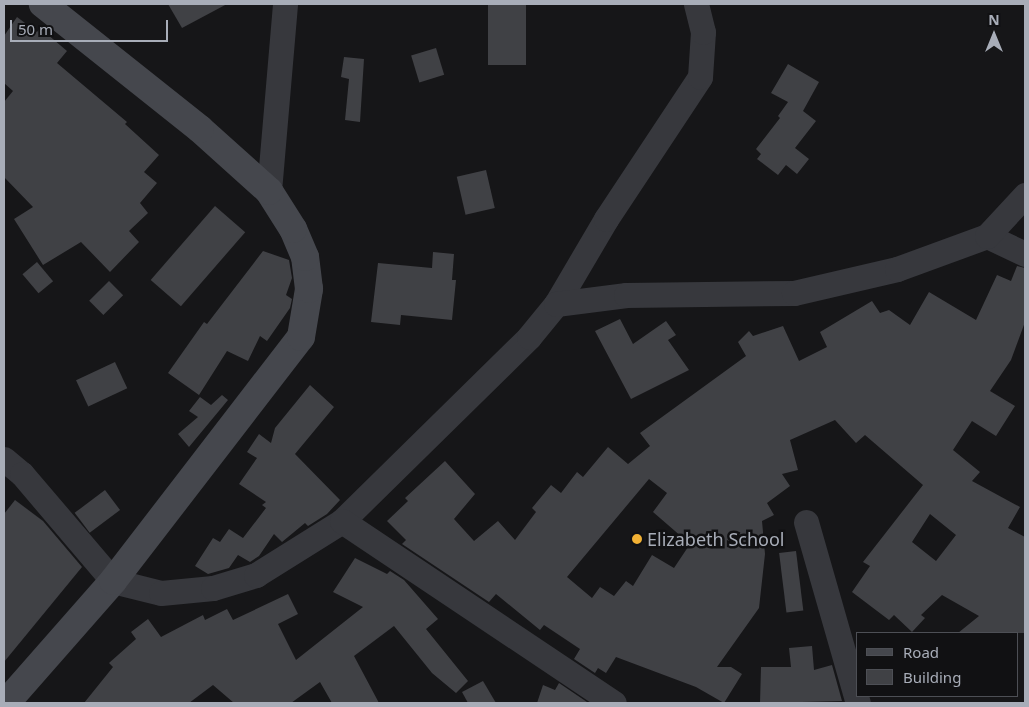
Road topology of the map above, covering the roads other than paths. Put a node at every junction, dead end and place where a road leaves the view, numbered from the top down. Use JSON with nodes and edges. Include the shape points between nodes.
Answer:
{"nodes":[{"id":1,"x":43,"y":4,"type":"edge"},
{"id":2,"x":285,"y":4,"type":"edge"},
{"id":3,"x":696,"y":4,"type":"edge"},
{"id":4,"x":269,"y":191,"type":"junction"},
{"id":5,"x":1025,"y":195,"type":"edge"},
{"id":6,"x":987,"y":236,"type":"junction"},
{"id":7,"x":1025,"y":254,"type":"edge"},
{"id":8,"x":556,"y":304,"type":"junction"},
{"id":9,"x":4,"y":459,"type":"edge"},
{"id":10,"x":342,"y":520,"type":"junction"},
{"id":11,"x":806,"y":522,"type":"dead end"},
{"id":12,"x":113,"y":581,"type":"junction"},
{"id":13,"x":8,"y":696,"type":"edge"},
{"id":14,"x":856,"y":696,"type":"edge"},
{"id":15,"x":614,"y":703,"type":"edge"}],
"edges":[{"from":1,"to":4,"type":"street","via":[[200,130]]},
{"from":2,"to":4,"type":"street"},
{"from":3,"to":8,"type":"street","via":[[703,32],[700,77],[606,219]]},
{"from":4,"to":12,"type":"street","via":[[293,229],[305,257],[309,289],[301,337]]},
{"from":5,"to":6,"type":"street"},
{"from":6,"to":7,"type":"street"},
{"from":6,"to":8,"type":"street","via":[[897,269],[794,293],[626,295]]},
{"from":8,"to":10,"type":"street","via":[[529,337]]},
{"from":9,"to":12,"type":"street","via":[[22,474]]},
{"from":10,"to":12,"type":"street","via":[[256,575],[213,588],[161,593]]},
{"from":10,"to":15,"type":"street"},
{"from":11,"to":14,"type":"street"},
{"from":12,"to":13,"type":"street"}]}
